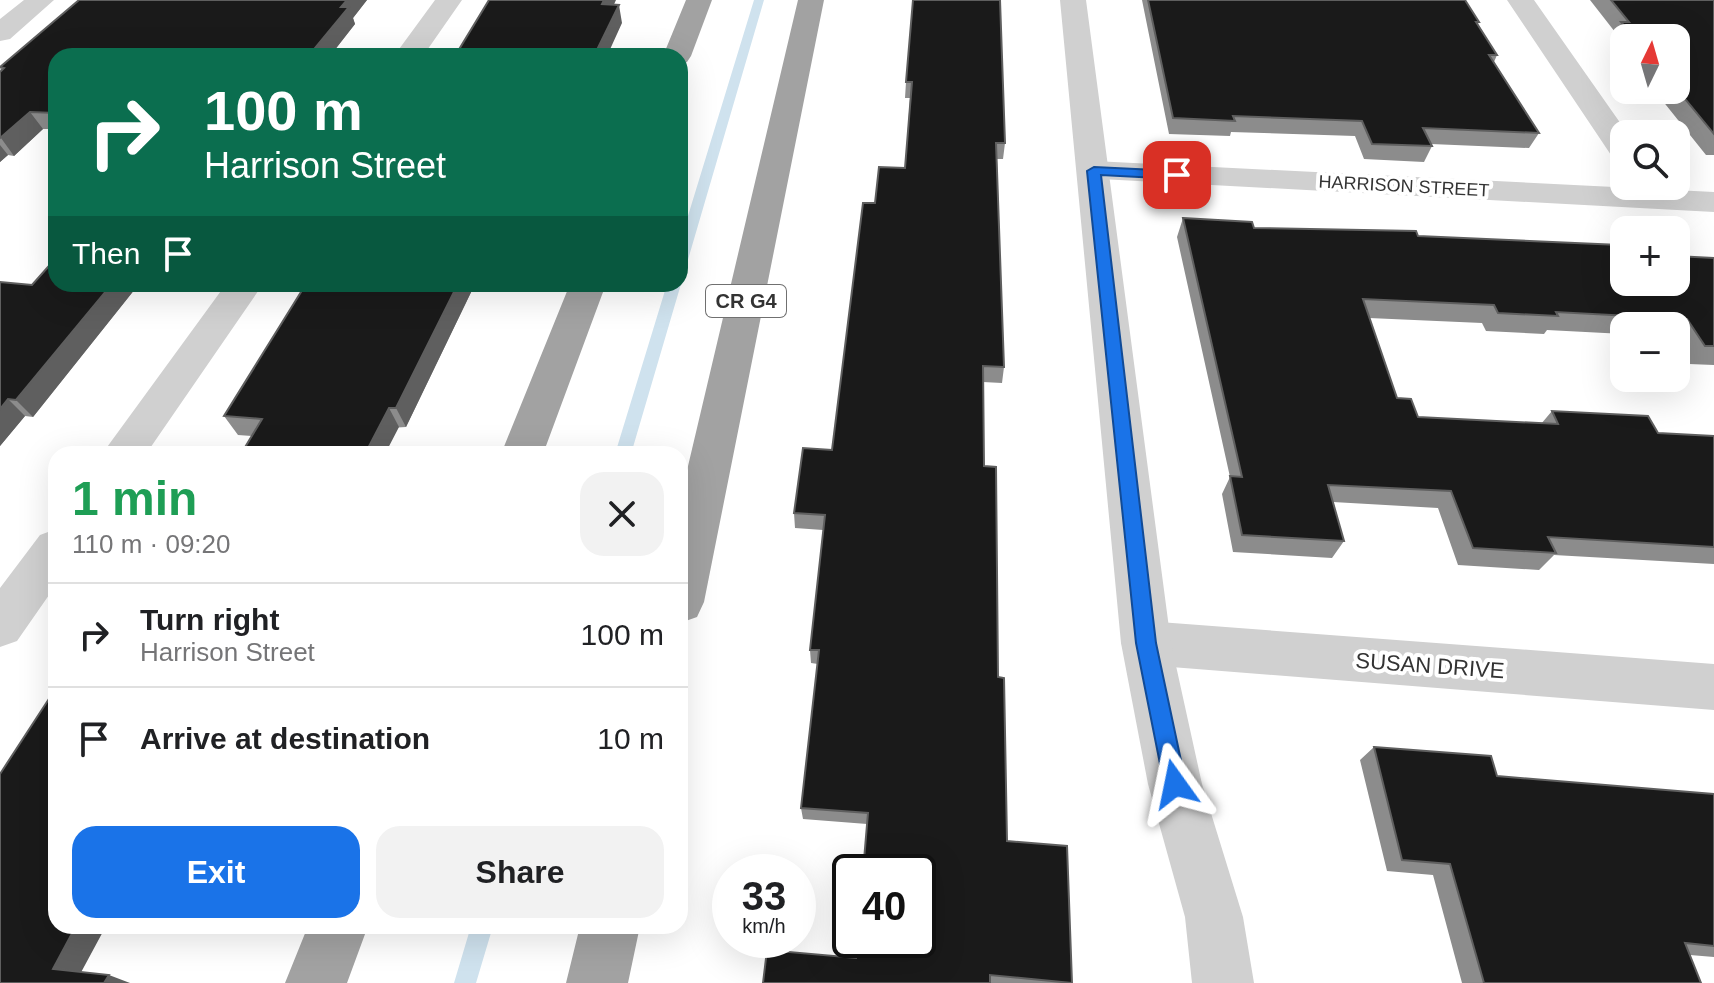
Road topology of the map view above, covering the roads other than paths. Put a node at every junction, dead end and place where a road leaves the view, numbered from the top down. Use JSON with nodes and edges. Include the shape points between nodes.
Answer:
{"nodes":[{"id":1,"x":41,"y":0,"type":"edge"},
{"id":2,"x":449,"y":0,"type":"edge"},
{"id":3,"x":699,"y":0,"type":"edge"},
{"id":4,"x":811,"y":0,"type":"edge"},
{"id":5,"x":1073,"y":0,"type":"edge"},
{"id":6,"x":1520,"y":0,"type":"edge"},
{"id":7,"x":0,"y":33,"type":"edge"},
{"id":8,"x":414,"y":48,"type":"edge"},
{"id":9,"x":680,"y":48,"type":"edge"},
{"id":10,"x":1610,"y":131,"type":"edge"},
{"id":11,"x":1094,"y":171,"type":"junction"},
{"id":12,"x":1610,"y":190,"type":"edge"},
{"id":13,"x":1690,"y":198,"type":"edge"},
{"id":14,"x":1714,"y":202,"type":"edge"},
{"id":15,"x":239,"y":292,"type":"edge"},
{"id":16,"x":585,"y":292,"type":"edge"},
{"id":17,"x":129,"y":446,"type":"edge"},
{"id":18,"x":525,"y":446,"type":"edge"},
{"id":19,"x":48,"y":559,"type":"edge"},
{"id":20,"x":688,"y":565,"type":"edge"},
{"id":21,"x":0,"y":626,"type":"edge"},
{"id":22,"x":1146,"y":643,"type":"junction"},
{"id":23,"x":1714,"y":687,"type":"edge"},
{"id":24,"x":335,"y":934,"type":"edge"},
{"id":25,"x":608,"y":934,"type":"edge"},
{"id":26,"x":316,"y":983,"type":"edge"},
{"id":27,"x":597,"y":983,"type":"edge"},
{"id":28,"x":1223,"y":983,"type":"edge"}],
"edges":[{"from":1,"to":7,"type":"street"},
{"from":2,"to":8,"type":"street"},
{"from":3,"to":9,"type":"highway"},
{"from":4,"to":20,"type":"highway","number":"CR G4"},
{"from":5,"to":11,"type":"street"},
{"from":6,"to":10,"type":"street"},
{"from":11,"to":12,"type":"street","name":"HARRISON STREET"},
{"from":11,"to":22,"type":"street"},
{"from":13,"to":14,"type":"street","name":"HARRISON STREET"},
{"from":15,"to":17,"type":"street"},
{"from":16,"to":18,"type":"highway"},
{"from":19,"to":21,"type":"street"},
{"from":22,"to":23,"type":"street","name":"SUSAN DRIVE"},
{"from":22,"to":28,"type":"street","via":[[1175,784],[1214,917]]},
{"from":24,"to":26,"type":"highway"},
{"from":25,"to":27,"type":"highway"}]}
